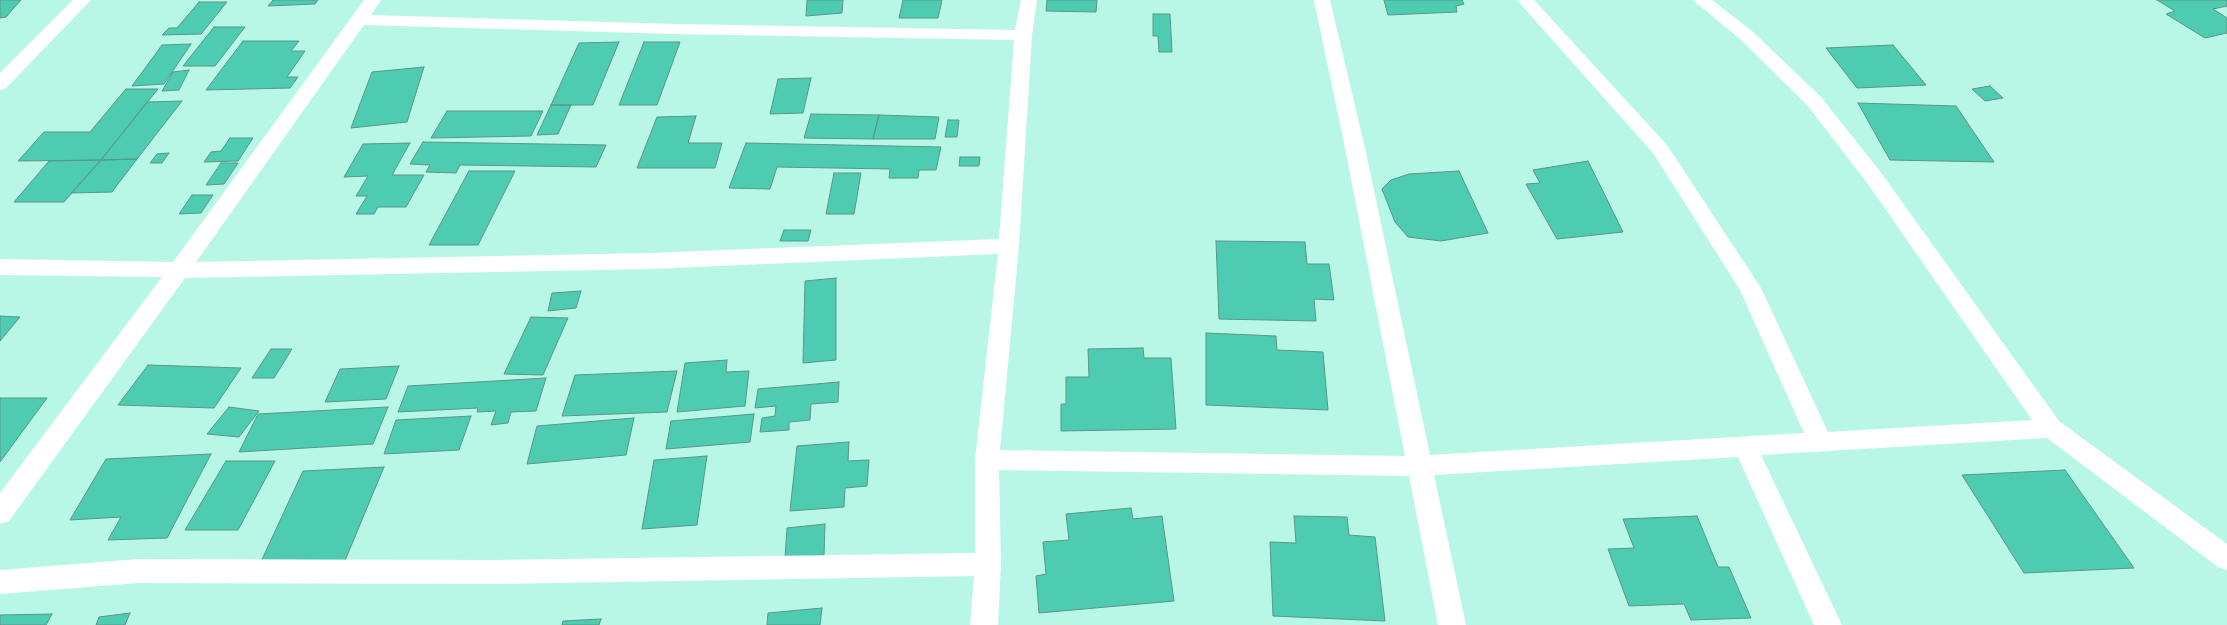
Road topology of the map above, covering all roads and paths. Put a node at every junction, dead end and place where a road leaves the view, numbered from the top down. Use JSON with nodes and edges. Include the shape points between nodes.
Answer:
{"nodes":[{"id":1,"x":83,"y":0,"type":"edge"},
{"id":2,"x":373,"y":0,"type":"edge"},
{"id":3,"x":1029,"y":0,"type":"edge"},
{"id":4,"x":1322,"y":0,"type":"edge"},
{"id":5,"x":1524,"y":0,"type":"edge"},
{"id":6,"x":1701,"y":0,"type":"edge"},
{"id":7,"x":358,"y":20,"type":"junction"},
{"id":8,"x":1023,"y":35,"type":"junction"},
{"id":9,"x":0,"y":84,"type":"edge"},
{"id":10,"x":1009,"y":246,"type":"junction"},
{"id":11,"x":0,"y":267,"type":"edge"},
{"id":12,"x":179,"y":270,"type":"junction"},
{"id":13,"x":2051,"y":428,"type":"junction"},
{"id":14,"x":1820,"y":442,"type":"junction"},
{"id":15,"x":1745,"y":446,"type":"junction"},
{"id":16,"x":988,"y":460,"type":"junction"},
{"id":17,"x":1421,"y":466,"type":"junction"},
{"id":18,"x":0,"y":513,"type":"edge"},
{"id":19,"x":2227,"y":559,"type":"edge"},
{"id":20,"x":988,"y":564,"type":"junction"},
{"id":21,"x":0,"y":582,"type":"edge"},
{"id":22,"x":984,"y":625,"type":"edge"},
{"id":23,"x":1452,"y":625,"type":"edge"},
{"id":24,"x":1828,"y":625,"type":"edge"}],
"edges":[{"from":1,"to":9,"type":"street"},
{"from":2,"to":7,"type":"street"},
{"from":3,"to":8,"type":"street"},
{"from":4,"to":17,"type":"street"},
{"from":5,"to":14,"type":"street","via":[[1660,149],[1750,288]]},
{"from":6,"to":13,"type":"street","via":[[1746,35],[1814,101],[1875,179]]},
{"from":7,"to":8,"type":"street"},
{"from":7,"to":12,"type":"street"},
{"from":8,"to":10,"type":"street"},
{"from":10,"to":12,"type":"street","via":[[649,262]]},
{"from":10,"to":16,"type":"street"},
{"from":11,"to":12,"type":"street"},
{"from":12,"to":18,"type":"street"},
{"from":13,"to":14,"type":"street"},
{"from":13,"to":19,"type":"street"},
{"from":14,"to":15,"type":"street"},
{"from":15,"to":17,"type":"street"},
{"from":15,"to":24,"type":"street"},
{"from":16,"to":17,"type":"street"},
{"from":16,"to":20,"type":"street"},
{"from":17,"to":23,"type":"street"},
{"from":20,"to":21,"type":"street","via":[[494,572],[138,571]]},
{"from":20,"to":22,"type":"street"}]}
